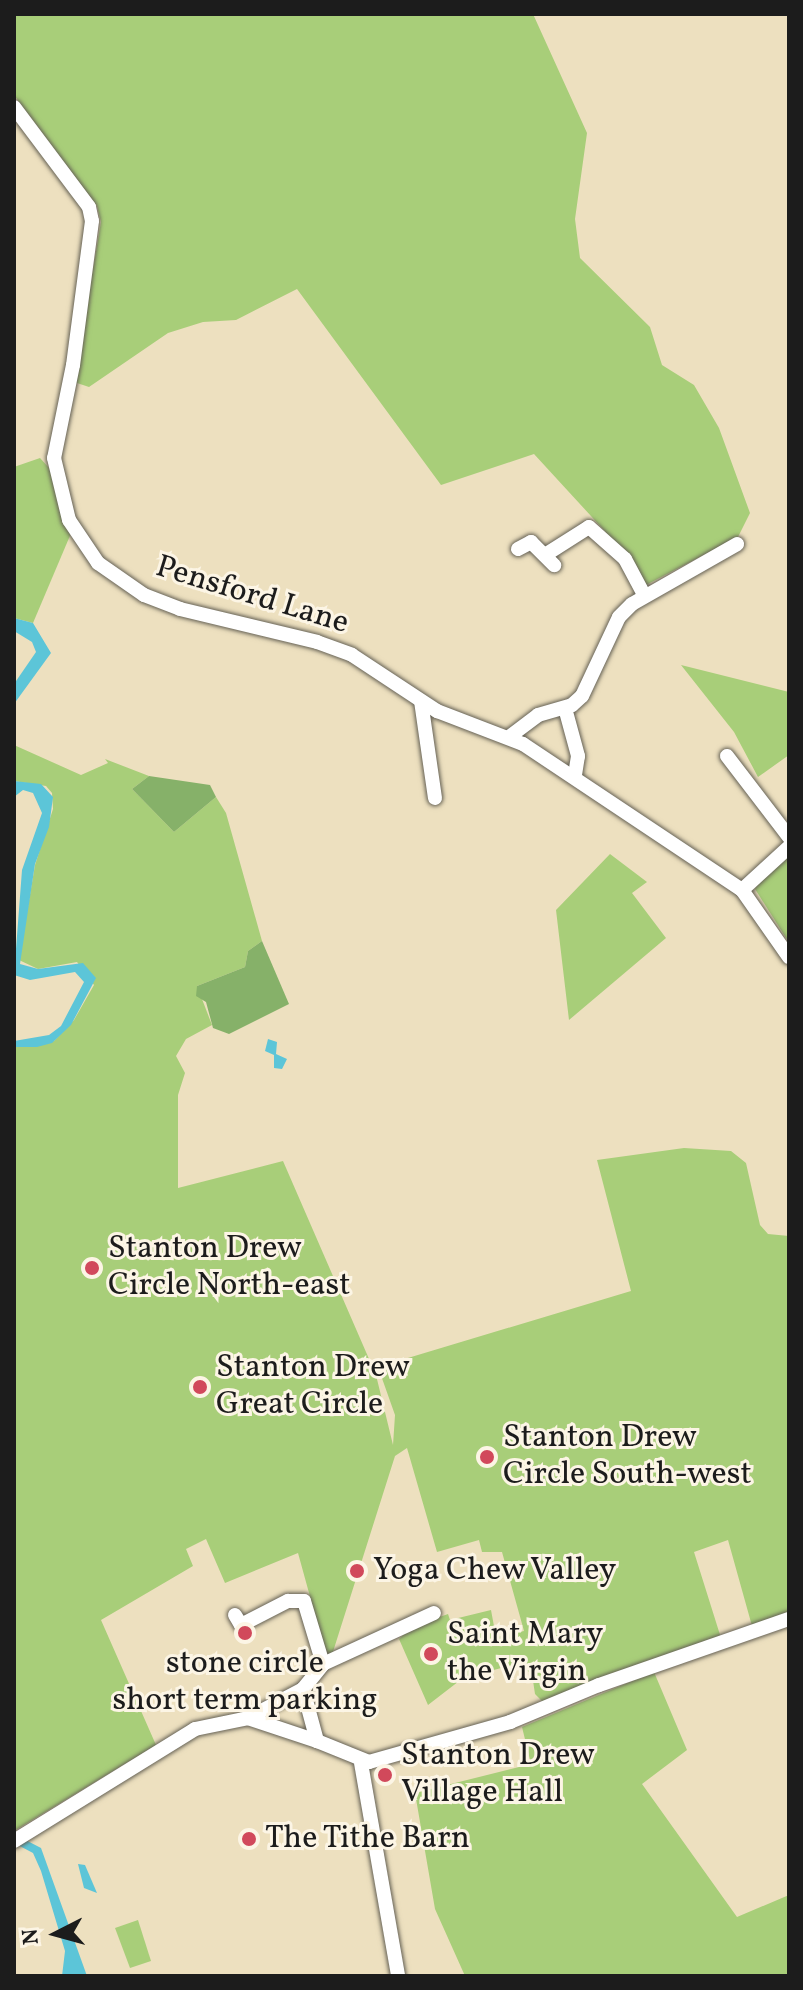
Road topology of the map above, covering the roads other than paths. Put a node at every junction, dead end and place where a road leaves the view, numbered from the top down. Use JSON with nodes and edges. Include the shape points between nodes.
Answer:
{"nodes":[{"id":1,"x":14,"y":107,"type":"edge"},
{"id":2,"x":737,"y":544,"type":"dead end"},
{"id":3,"x":518,"y":549,"type":"dead end"},
{"id":4,"x":644,"y":594,"type":"junction"},
{"id":5,"x":421,"y":701,"type":"junction"},
{"id":6,"x":565,"y":708,"type":"junction"},
{"id":7,"x":509,"y":737,"type":"junction"},
{"id":8,"x":726,"y":758,"type":"dead end"},
{"id":9,"x":575,"y":776,"type":"junction"},
{"id":10,"x":435,"y":798,"type":"dead end"},
{"id":11,"x":789,"y":837,"type":"edge"},
{"id":12,"x":789,"y":847,"type":"edge"},
{"id":13,"x":742,"y":890,"type":"junction"},
{"id":14,"x":789,"y":957,"type":"edge"},
{"id":15,"x":434,"y":1613,"type":"dead end"},
{"id":16,"x":235,"y":1615,"type":"dead end"},
{"id":17,"x":789,"y":1619,"type":"edge"},
{"id":18,"x":323,"y":1664,"type":"junction"},
{"id":19,"x":303,"y":1689,"type":"junction"},
{"id":20,"x":248,"y":1718,"type":"junction"},
{"id":21,"x":317,"y":1741,"type":"junction"},
{"id":22,"x":361,"y":1763,"type":"junction"},
{"id":23,"x":14,"y":1841,"type":"edge"},
{"id":24,"x":398,"y":1976,"type":"edge"}],
"edges":[{"from":1,"to":5,"type":"street","name":"Pensford Lane","via":[[81,195],[92,221],[73,365],[54,458],[69,520],[81,543],[119,581],[144,595],[234,624],[317,642],[374,666]]},
{"from":2,"to":4,"type":"street"},
{"from":3,"to":4,"type":"street","via":[[531,542],[550,560],[580,529],[595,529],[631,567]]},
{"from":4,"to":6,"type":"street","via":[[619,617],[592,683]]},
{"from":5,"to":7,"type":"street","name":"Pensford Lane"},
{"from":5,"to":10,"type":"street"},
{"from":6,"to":7,"type":"street","via":[[538,715]]},
{"from":6,"to":9,"type":"street","via":[[578,756]]},
{"from":7,"to":9,"type":"street","name":"Pensford Lane"},
{"from":8,"to":11,"type":"street"},
{"from":9,"to":13,"type":"street","name":"Pensford Lane"},
{"from":12,"to":13,"type":"street"},
{"from":13,"to":14,"type":"street"},
{"from":15,"to":18,"type":"street"},
{"from":16,"to":18,"type":"street","via":[[241,1625],[288,1601],[304,1601]]},
{"from":17,"to":22,"type":"street","via":[[510,1722]]},
{"from":18,"to":19,"type":"street"},
{"from":19,"to":20,"type":"street"},
{"from":19,"to":21,"type":"street"},
{"from":20,"to":21,"type":"street"},
{"from":20,"to":23,"type":"street","via":[[195,1729]]},
{"from":21,"to":22,"type":"street"},
{"from":22,"to":24,"type":"street"}]}
